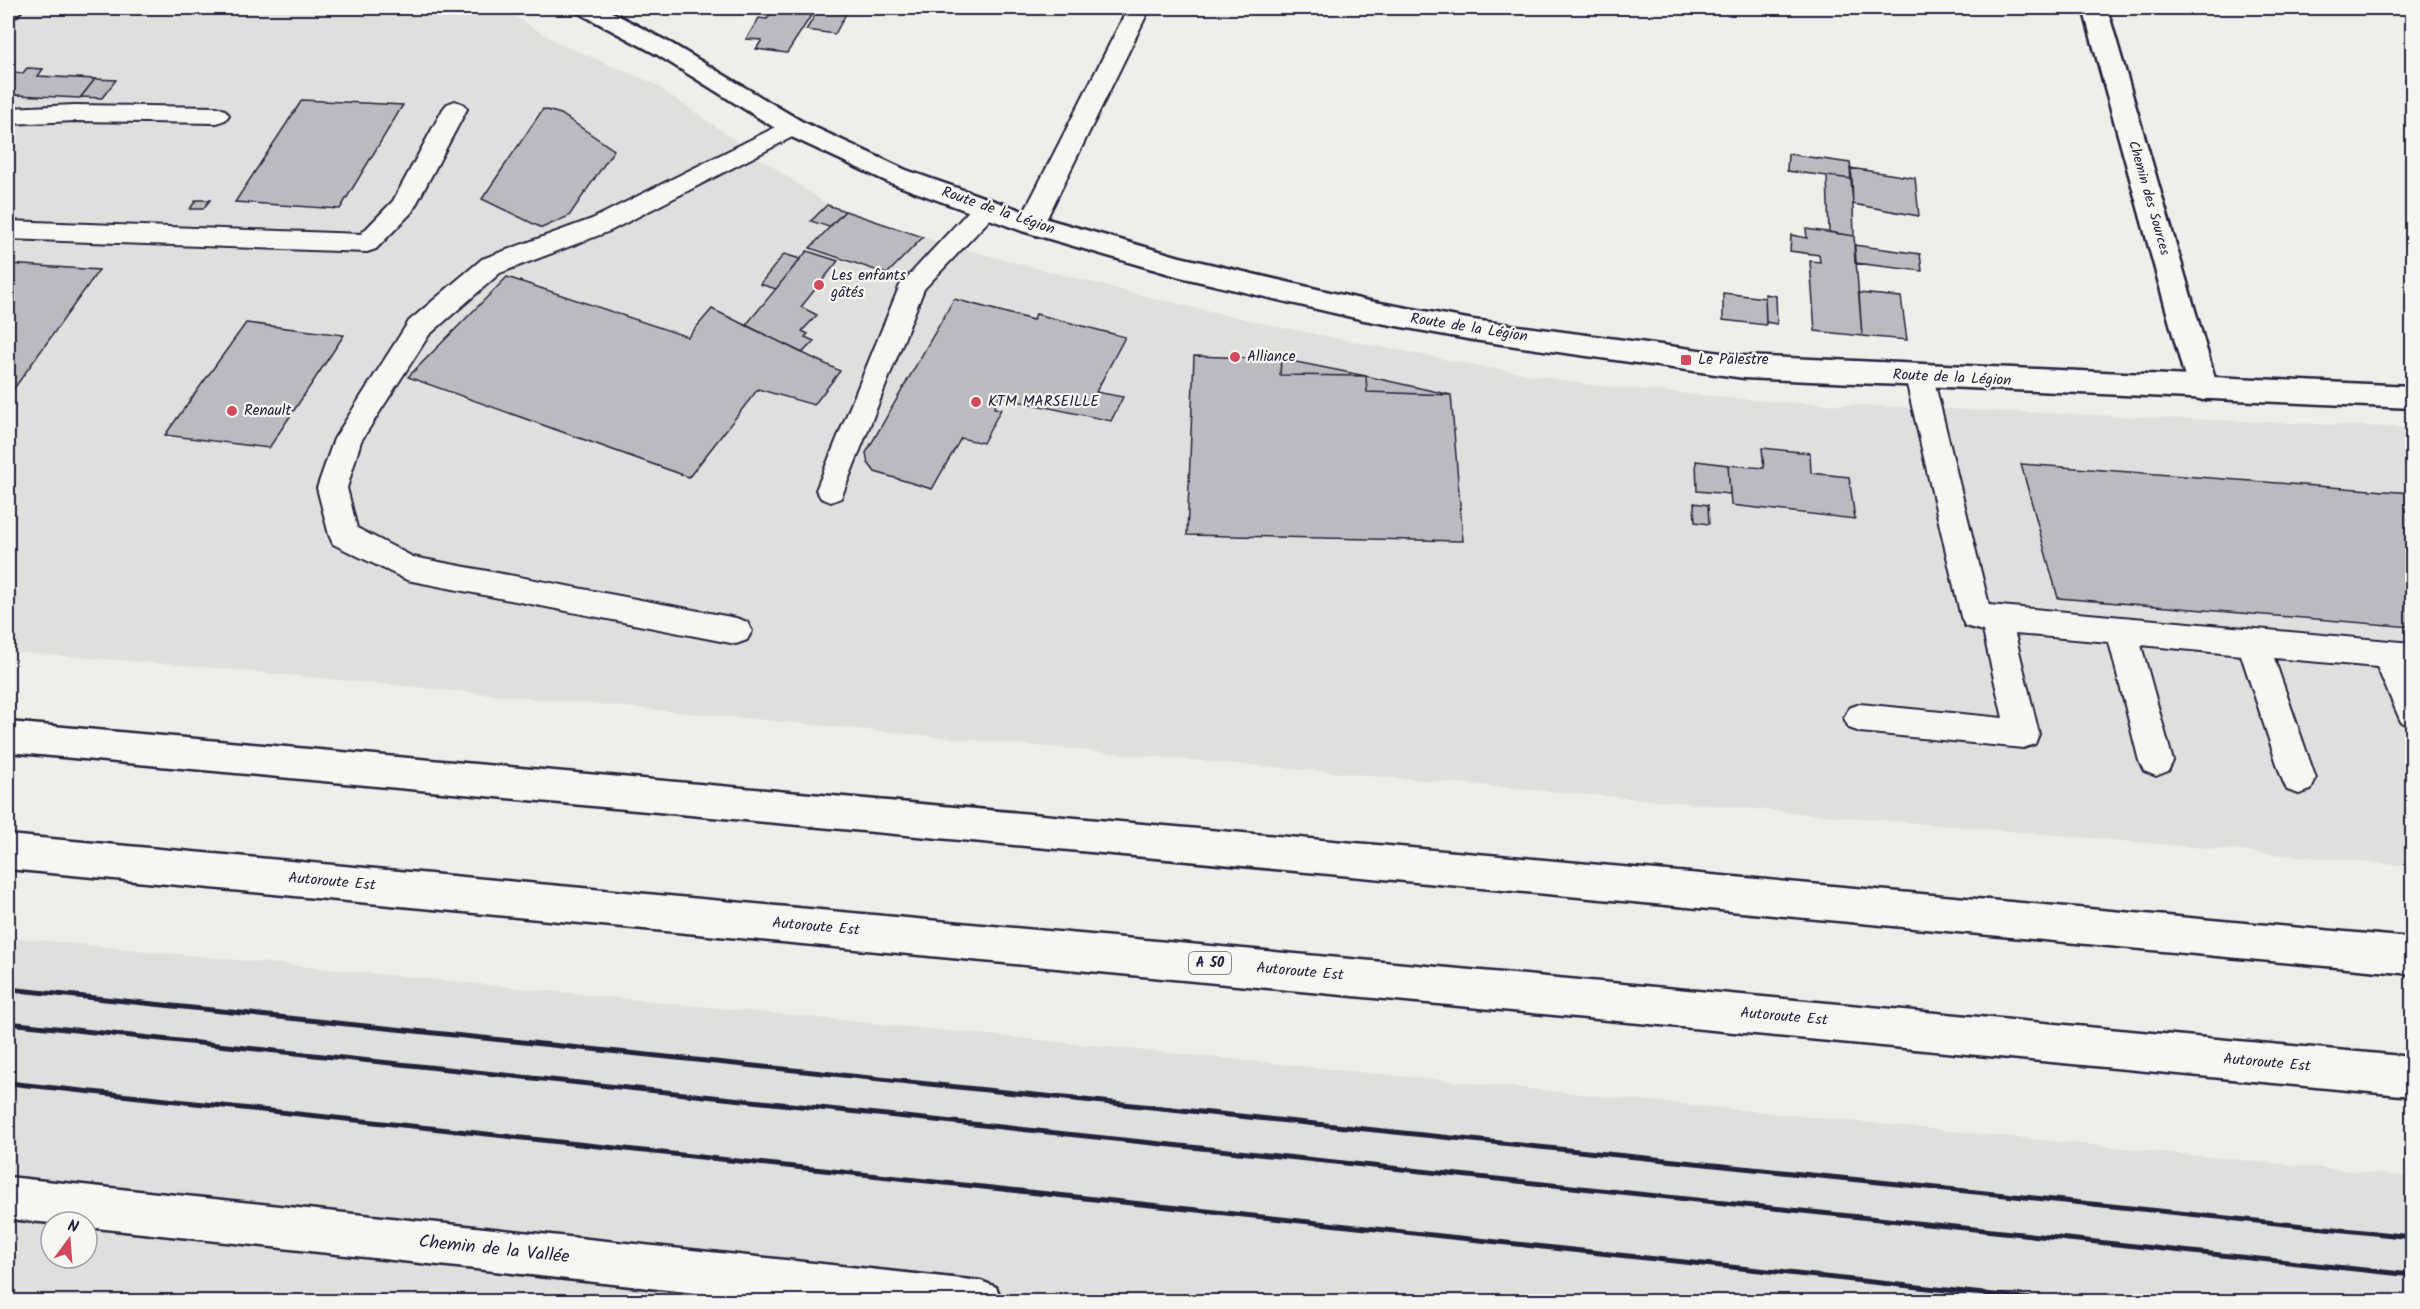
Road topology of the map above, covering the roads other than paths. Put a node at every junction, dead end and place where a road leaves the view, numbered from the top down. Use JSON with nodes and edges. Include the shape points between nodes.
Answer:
{"nodes":[{"id":1,"x":587,"y":8,"type":"edge"},
{"id":2,"x":1139,"y":8,"type":"edge"},
{"id":3,"x":2095,"y":8,"type":"edge"},
{"id":4,"x":455,"y":109,"type":"dead end"},
{"id":5,"x":217,"y":115,"type":"dead end"},
{"id":6,"x":8,"y":116,"type":"edge"},
{"id":7,"x":792,"y":127,"type":"junction"},
{"id":8,"x":986,"y":208,"type":"junction"},
{"id":9,"x":1031,"y":224,"type":"junction"},
{"id":10,"x":8,"y":230,"type":"edge"},
{"id":11,"x":1919,"y":376,"type":"junction"},
{"id":12,"x":2203,"y":389,"type":"junction"},
{"id":13,"x":2412,"y":397,"type":"edge"},
{"id":14,"x":831,"y":490,"type":"dead end"},
{"id":15,"x":1996,"y":619,"type":"junction"},
{"id":16,"x":2121,"y":630,"type":"junction"},
{"id":17,"x":736,"y":631,"type":"dead end"},
{"id":18,"x":2253,"y":643,"type":"junction"},
{"id":19,"x":2400,"y":656,"type":"edge"},
{"id":20,"x":2412,"y":712,"type":"edge"},
{"id":21,"x":1860,"y":718,"type":"dead end"},
{"id":22,"x":8,"y":737,"type":"edge"},
{"id":23,"x":2156,"y":761,"type":"dead end"},
{"id":24,"x":2299,"y":779,"type":"dead end"},
{"id":25,"x":8,"y":852,"type":"edge"},
{"id":26,"x":2412,"y":956,"type":"edge"},
{"id":27,"x":2412,"y":1077,"type":"edge"},
{"id":28,"x":8,"y":1198,"type":"edge"},
{"id":29,"x":981,"y":1302,"type":"edge"}],
"edges":[{"from":1,"to":7,"type":"main road","name":"Route de la Légion","via":[[664,49]]},
{"from":2,"to":9,"type":"lane"},
{"from":3,"to":12,"type":"main road","name":"Chemin des Sources"},
{"from":4,"to":10,"type":"lane","via":[[403,206],[367,243]]},
{"from":5,"to":6,"type":"lane"},
{"from":7,"to":8,"type":"main road","name":"Route de la Légion","via":[[897,176]]},
{"from":7,"to":17,"type":"lane","via":[[601,225],[491,266],[419,328],[348,439],[332,488],[344,535],[407,568]]},
{"from":8,"to":9,"type":"main road","name":"Route de la Légion"},
{"from":8,"to":14,"type":"lane","via":[[913,285]]},
{"from":9,"to":11,"type":"main road","name":"Route de la Légion","via":[[1180,267],[1364,310],[1473,330],[1744,368]]},
{"from":11,"to":12,"type":"main road","name":"Route de la Légion"},
{"from":11,"to":15,"type":"lane","via":[[1976,617]]},
{"from":12,"to":13,"type":"main road","name":"Route de la Légion"},
{"from":15,"to":16,"type":"lane"},
{"from":15,"to":21,"type":"lane","via":[[2023,734]]},
{"from":16,"to":18,"type":"lane"},
{"from":16,"to":23,"type":"lane"},
{"from":18,"to":19,"type":"lane"},
{"from":18,"to":24,"type":"lane"},
{"from":19,"to":20,"type":"lane"},
{"from":22,"to":26,"type":"main road"},
{"from":25,"to":27,"type":"main road","name":"Autoroute Est","number":"A 50"},
{"from":28,"to":29,"type":"main road","name":"Chemin de la Vallée"}]}
